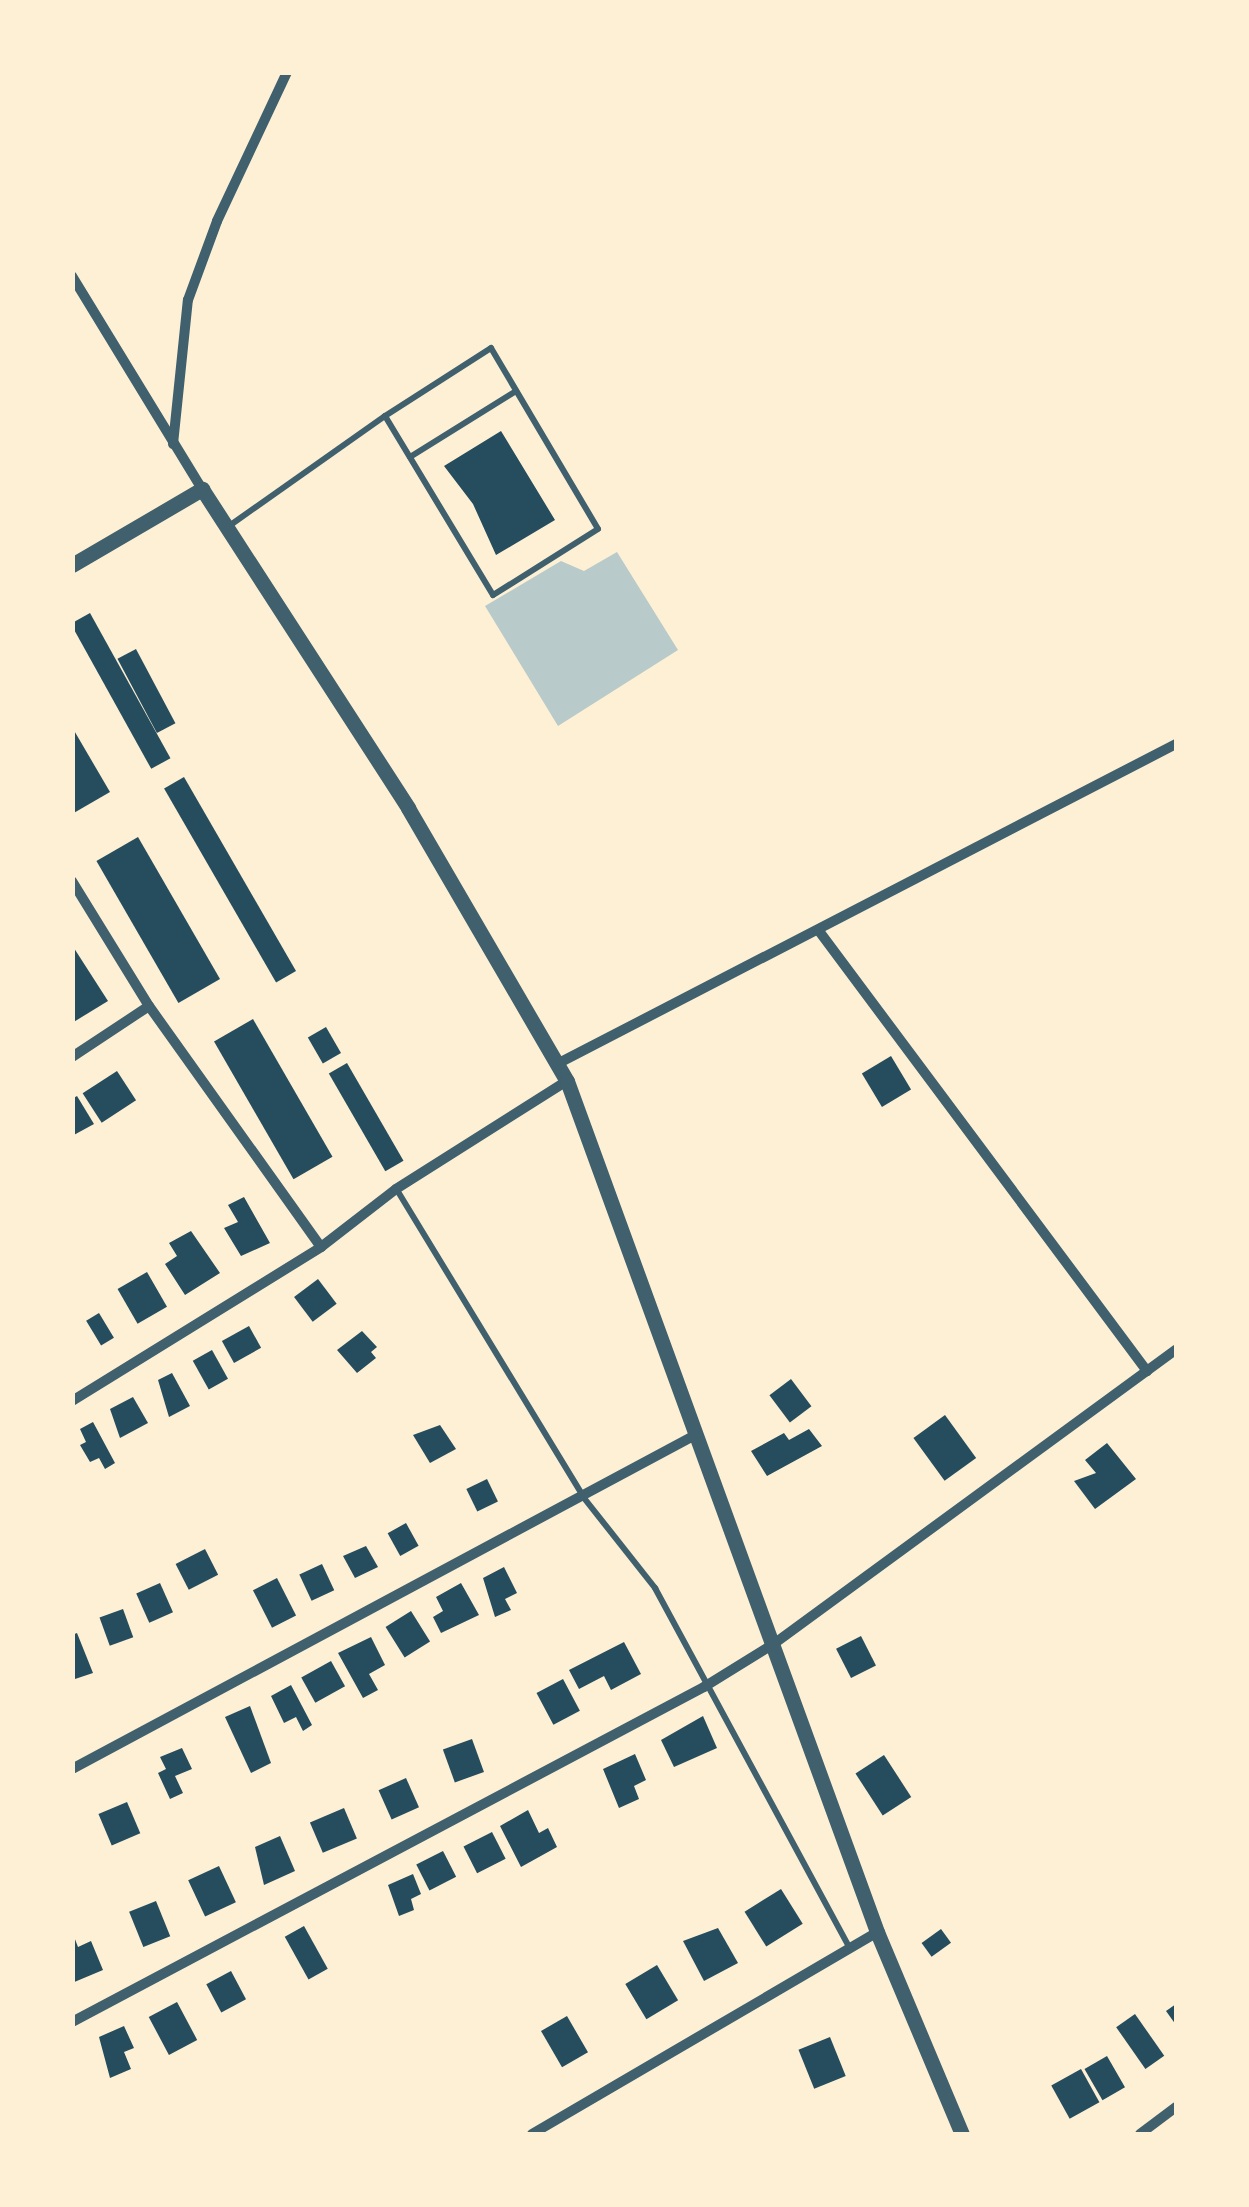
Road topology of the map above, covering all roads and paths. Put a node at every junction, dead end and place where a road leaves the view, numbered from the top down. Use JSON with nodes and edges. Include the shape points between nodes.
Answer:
{"nodes":[{"id":1,"x":288,"y":72,"type":"edge"},
{"id":2,"x":72,"y":276,"type":"edge"},
{"id":3,"x":516,"y":391,"type":"junction"},
{"id":4,"x":385,"y":416,"type":"junction"},
{"id":5,"x":173,"y":444,"type":"junction"},
{"id":6,"x":410,"y":457,"type":"junction"},
{"id":7,"x":202,"y":489,"type":"junction"},
{"id":8,"x":228,"y":526,"type":"junction"},
{"id":9,"x":72,"y":565,"type":"edge"},
{"id":10,"x":1176,"y":744,"type":"edge"},
{"id":11,"x":72,"y":882,"type":"edge"},
{"id":12,"x":819,"y":930,"type":"junction"},
{"id":13,"x":150,"y":1006,"type":"junction"},
{"id":14,"x":72,"y":1057,"type":"edge"},
{"id":15,"x":558,"y":1064,"type":"junction"},
{"id":16,"x":567,"y":1081,"type":"junction"},
{"id":17,"x":396,"y":1189,"type":"junction"},
{"id":18,"x":321,"y":1247,"type":"junction"},
{"id":19,"x":1176,"y":1349,"type":"edge"},
{"id":20,"x":1148,"y":1370,"type":"junction"},
{"id":21,"x":72,"y":1402,"type":"edge"},
{"id":22,"x":698,"y":1434,"type":"junction"},
{"id":23,"x":584,"y":1498,"type":"junction"},
{"id":24,"x":775,"y":1643,"type":"junction"},
{"id":25,"x":704,"y":1687,"type":"junction"},
{"id":26,"x":72,"y":1769,"type":"edge"},
{"id":27,"x":876,"y":1932,"type":"junction"},
{"id":28,"x":849,"y":1948,"type":"junction"},
{"id":29,"x":72,"y":2022,"type":"edge"},
{"id":30,"x":1176,"y":2106,"type":"edge"},
{"id":31,"x":532,"y":2134,"type":"edge"},
{"id":32,"x":962,"y":2134,"type":"edge"},
{"id":33,"x":1140,"y":2134,"type":"edge"}],
"edges":[{"from":1,"to":5,"type":"street","via":[[217,221],[188,300]]},
{"from":2,"to":5,"type":"street"},
{"from":3,"to":4,"type":"lane","via":[[491,348]]},
{"from":3,"to":6,"type":"lane"},
{"from":3,"to":6,"type":"lane","via":[[598,528],[508,586],[493,595]]},
{"from":4,"to":6,"type":"lane"},
{"from":4,"to":8,"type":"lane"},
{"from":5,"to":7,"type":"street"},
{"from":7,"to":8,"type":"street"},
{"from":7,"to":9,"type":"street"},
{"from":8,"to":15,"type":"street","via":[[408,808]]},
{"from":10,"to":12,"type":"street"},
{"from":11,"to":13,"type":"street"},
{"from":12,"to":15,"type":"street"},
{"from":12,"to":20,"type":"street"},
{"from":13,"to":14,"type":"street"},
{"from":13,"to":18,"type":"street"},
{"from":15,"to":16,"type":"street"},
{"from":16,"to":17,"type":"street"},
{"from":16,"to":22,"type":"street"},
{"from":17,"to":18,"type":"street"},
{"from":17,"to":23,"type":"lane"},
{"from":18,"to":21,"type":"street"},
{"from":19,"to":20,"type":"street"},
{"from":20,"to":24,"type":"street"},
{"from":22,"to":23,"type":"street"},
{"from":22,"to":24,"type":"street"},
{"from":23,"to":25,"type":"lane","via":[[654,1588]]},
{"from":23,"to":26,"type":"street"},
{"from":24,"to":25,"type":"street"},
{"from":24,"to":27,"type":"street"},
{"from":25,"to":28,"type":"lane"},
{"from":25,"to":29,"type":"street"},
{"from":27,"to":28,"type":"street"},
{"from":27,"to":32,"type":"street"},
{"from":28,"to":31,"type":"street"},
{"from":30,"to":33,"type":"street"}]}
